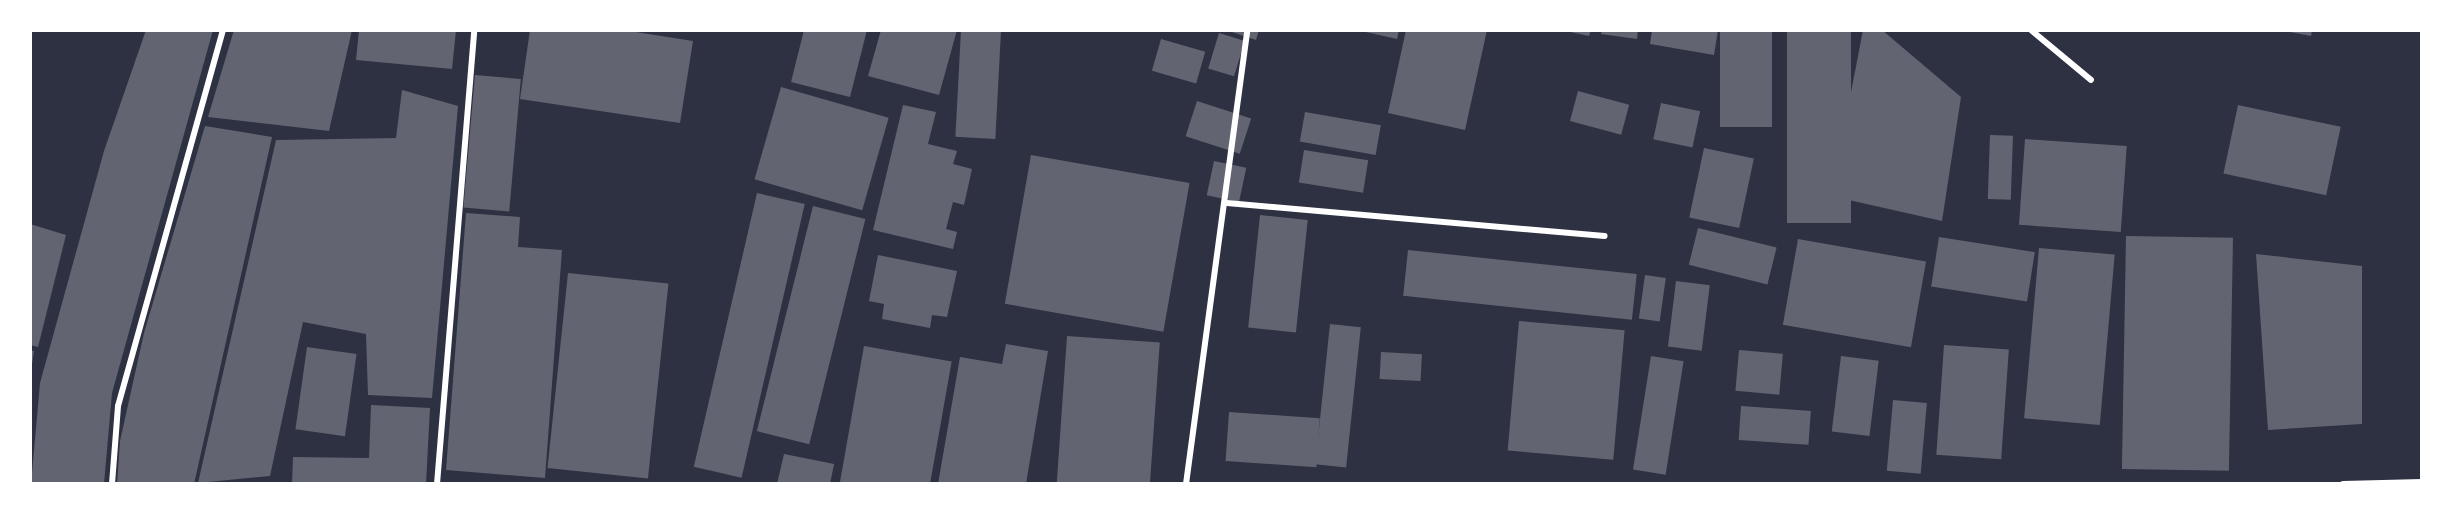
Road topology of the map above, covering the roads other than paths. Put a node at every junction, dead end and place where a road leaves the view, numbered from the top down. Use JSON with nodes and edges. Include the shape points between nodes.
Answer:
{"nodes":[{"id":1,"x":223,"y":30,"type":"edge"},
{"id":2,"x":474,"y":30,"type":"edge"},
{"id":3,"x":1247,"y":30,"type":"edge"},
{"id":4,"x":2031,"y":30,"type":"edge"},
{"id":5,"x":2091,"y":80,"type":"dead end"},
{"id":6,"x":1227,"y":203,"type":"junction"},
{"id":7,"x":1605,"y":236,"type":"dead end"},
{"id":8,"x":2422,"y":482,"type":"edge"},
{"id":9,"x":112,"y":484,"type":"edge"},
{"id":10,"x":437,"y":484,"type":"edge"},
{"id":11,"x":1186,"y":484,"type":"edge"},
{"id":12,"x":2343,"y":484,"type":"edge"}],
"edges":[{"from":1,"to":9,"type":"street","via":[[118,406]]},
{"from":2,"to":10,"type":"street"},
{"from":3,"to":6,"type":"street"},
{"from":4,"to":5,"type":"street"},
{"from":6,"to":7,"type":"street"},
{"from":6,"to":11,"type":"street"},
{"from":8,"to":12,"type":"street"}]}
